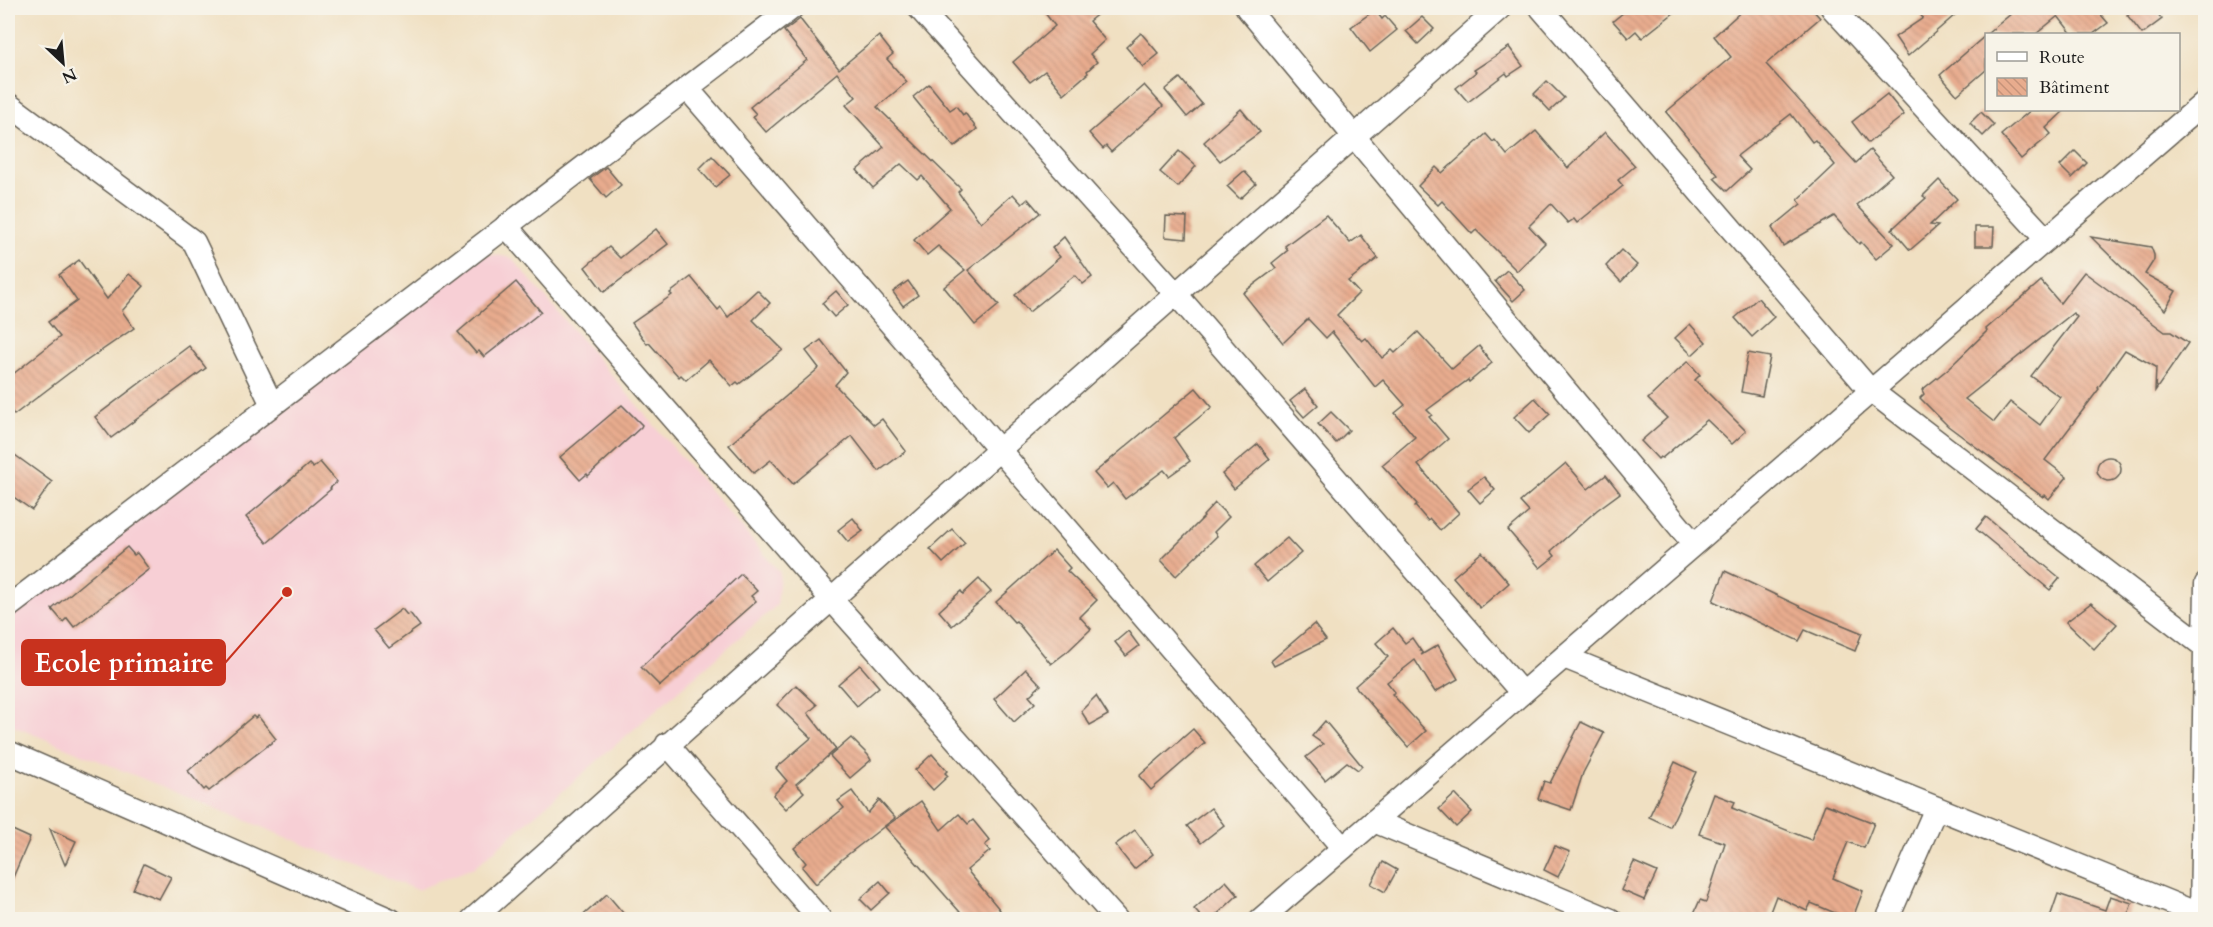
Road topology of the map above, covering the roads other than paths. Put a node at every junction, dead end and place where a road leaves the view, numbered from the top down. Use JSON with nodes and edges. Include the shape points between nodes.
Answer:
{"nodes":[{"id":1,"x":792,"y":8,"type":"edge"},
{"id":2,"x":919,"y":8,"type":"edge"},
{"id":3,"x":1247,"y":8,"type":"edge"},
{"id":4,"x":1500,"y":8,"type":"edge"},
{"id":5,"x":1541,"y":8,"type":"edge"},
{"id":6,"x":1832,"y":8,"type":"edge"},
{"id":7,"x":687,"y":88,"type":"junction"},
{"id":8,"x":2205,"y":101,"type":"edge"},
{"id":9,"x":8,"y":104,"type":"edge"},
{"id":10,"x":1355,"y":136,"type":"junction"},
{"id":11,"x":506,"y":226,"type":"junction"},
{"id":12,"x":2046,"y":240,"type":"junction"},
{"id":13,"x":1176,"y":294,"type":"junction"},
{"id":14,"x":1870,"y":390,"type":"junction"},
{"id":15,"x":272,"y":405,"type":"junction"},
{"id":16,"x":999,"y":450,"type":"junction"},
{"id":17,"x":1693,"y":543,"type":"junction"},
{"id":18,"x":2205,"y":584,"type":"edge"},
{"id":19,"x":831,"y":599,"type":"junction"},
{"id":20,"x":8,"y":607,"type":"edge"},
{"id":21,"x":1564,"y":657,"type":"junction"},
{"id":22,"x":2205,"y":662,"type":"edge"},
{"id":23,"x":1522,"y":693,"type":"junction"},
{"id":24,"x":667,"y":744,"type":"junction"},
{"id":25,"x":8,"y":752,"type":"edge"},
{"id":26,"x":1935,"y":808,"type":"junction"},
{"id":27,"x":1374,"y":821,"type":"junction"},
{"id":28,"x":1343,"y":848,"type":"junction"},
{"id":29,"x":2202,"y":917,"type":"edge"},
{"id":30,"x":391,"y":920,"type":"edge"},
{"id":31,"x":472,"y":920,"type":"edge"},
{"id":32,"x":821,"y":920,"type":"edge"},
{"id":33,"x":1117,"y":920,"type":"edge"},
{"id":34,"x":1260,"y":920,"type":"edge"},
{"id":35,"x":1611,"y":920,"type":"edge"},
{"id":36,"x":1887,"y":920,"type":"edge"}],
"edges":[{"from":1,"to":7,"type":"street"},
{"from":2,"to":13,"type":"street"},
{"from":3,"to":10,"type":"street"},
{"from":4,"to":10,"type":"street"},
{"from":5,"to":14,"type":"street"},
{"from":6,"to":12,"type":"street"},
{"from":7,"to":11,"type":"street"},
{"from":7,"to":16,"type":"street"},
{"from":8,"to":12,"type":"street"},
{"from":9,"to":15,"type":"street","via":[[194,242]]},
{"from":10,"to":13,"type":"street"},
{"from":10,"to":17,"type":"street"},
{"from":11,"to":15,"type":"street"},
{"from":11,"to":19,"type":"street"},
{"from":12,"to":14,"type":"street"},
{"from":13,"to":16,"type":"street"},
{"from":13,"to":23,"type":"street"},
{"from":14,"to":17,"type":"street"},
{"from":14,"to":22,"type":"street"},
{"from":15,"to":20,"type":"street"},
{"from":16,"to":19,"type":"street"},
{"from":16,"to":28,"type":"street"},
{"from":17,"to":21,"type":"street"},
{"from":18,"to":22,"type":"street"},
{"from":19,"to":24,"type":"street"},
{"from":19,"to":33,"type":"street"},
{"from":21,"to":23,"type":"street"},
{"from":21,"to":26,"type":"street"},
{"from":22,"to":29,"type":"street"},
{"from":23,"to":27,"type":"street"},
{"from":24,"to":31,"type":"street"},
{"from":24,"to":32,"type":"street"},
{"from":25,"to":30,"type":"street"},
{"from":26,"to":29,"type":"street"},
{"from":26,"to":36,"type":"street"},
{"from":27,"to":28,"type":"street"},
{"from":27,"to":35,"type":"street"},
{"from":28,"to":34,"type":"street"}]}
